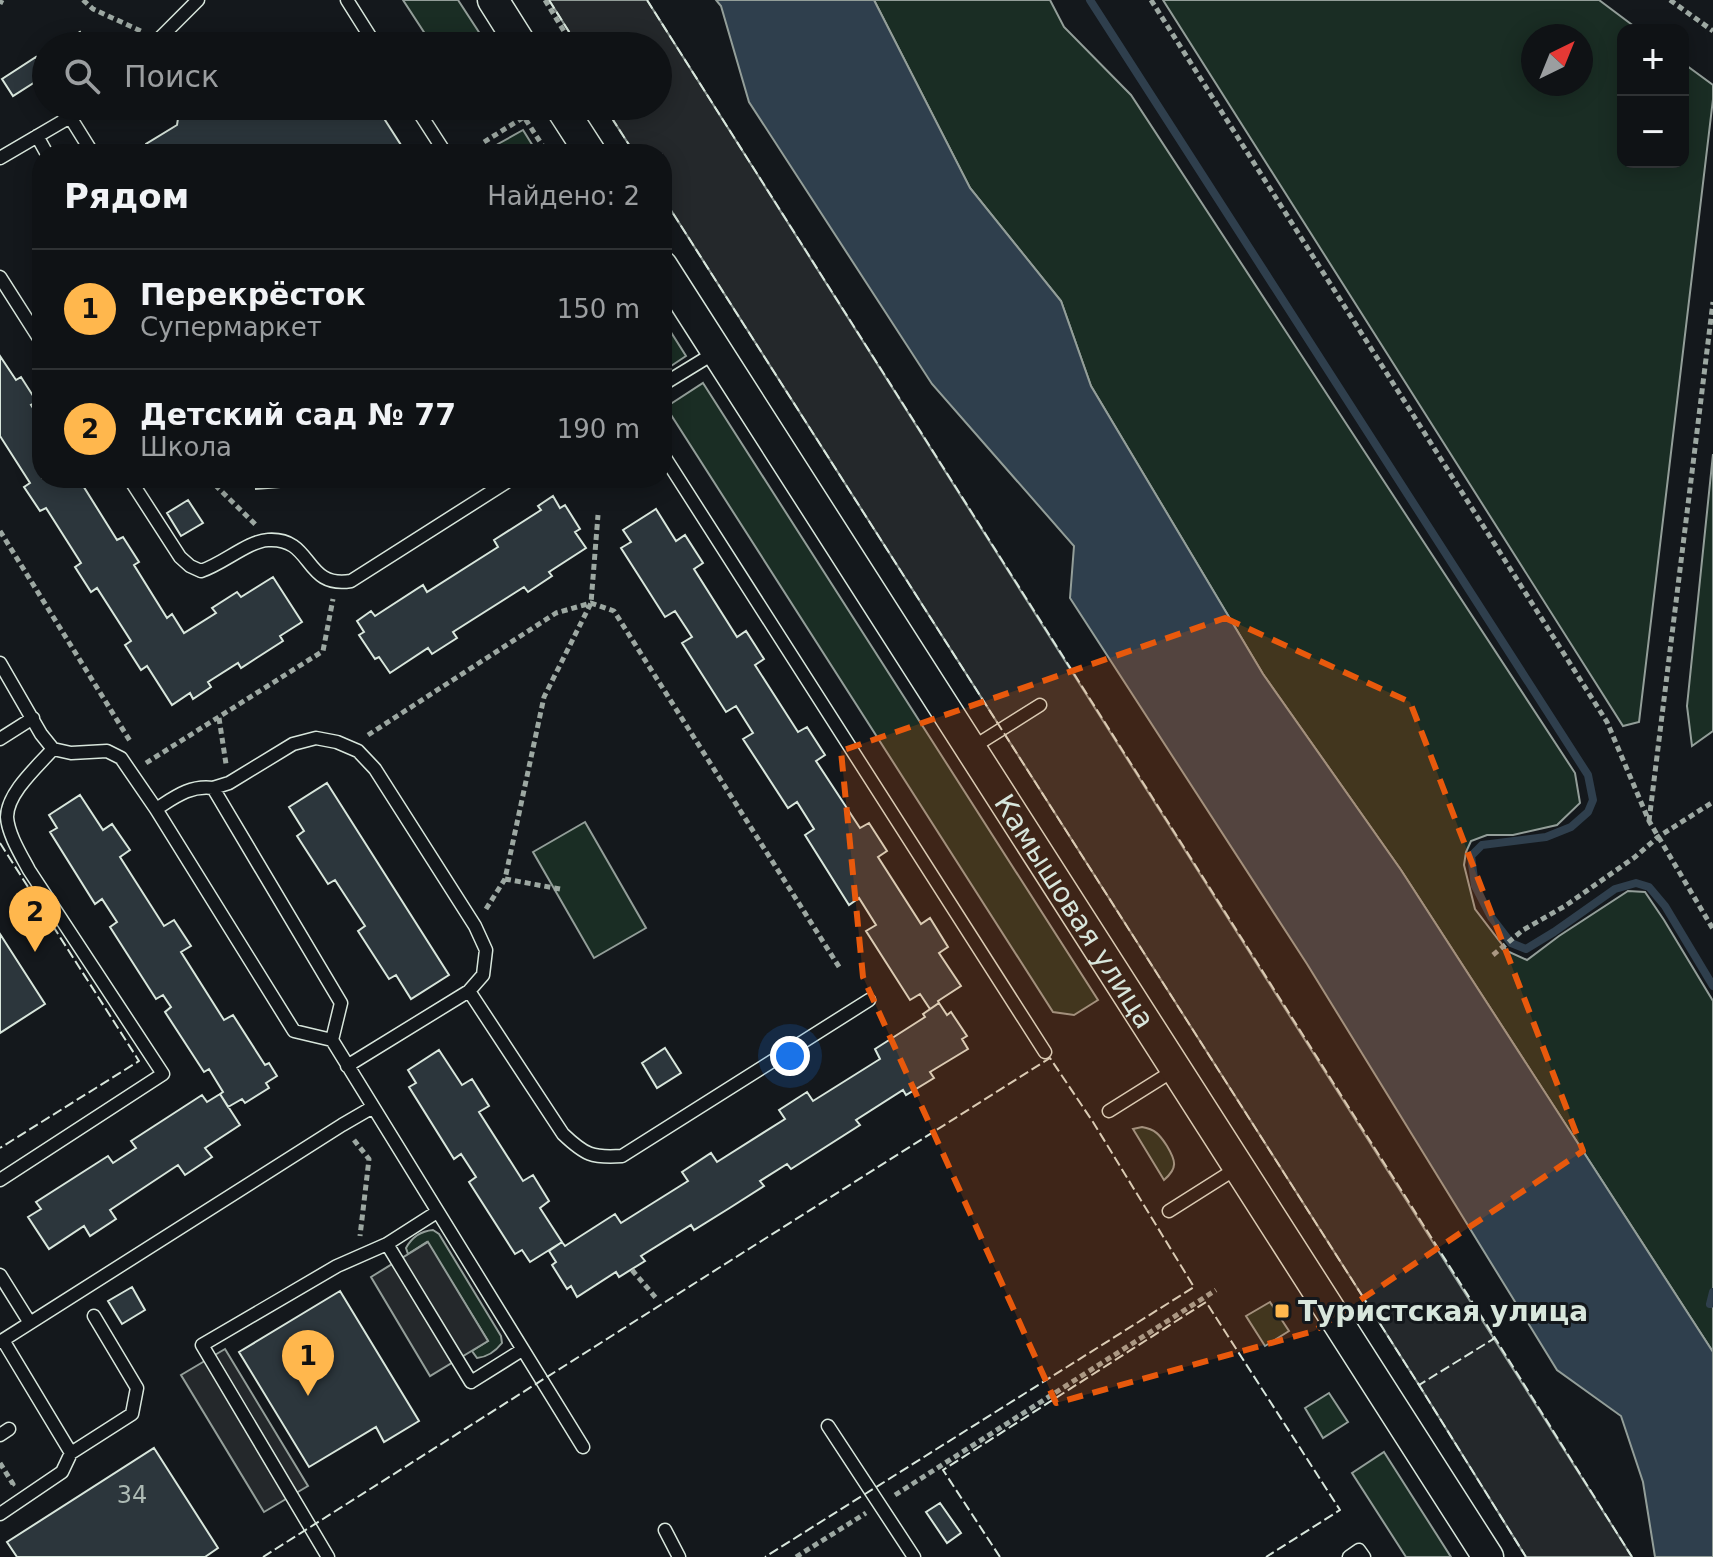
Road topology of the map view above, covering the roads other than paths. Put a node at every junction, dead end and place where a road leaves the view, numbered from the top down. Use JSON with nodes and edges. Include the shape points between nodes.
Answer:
{"nodes":[{"id":1,"x":198,"y":0,"type":"edge"},
{"id":2,"x":347,"y":0,"type":"edge"},
{"id":3,"x":493,"y":0,"type":"edge"},
{"id":4,"x":166,"y":32,"type":"edge"},
{"id":5,"x":367,"y":32,"type":"edge"},
{"id":6,"x":513,"y":32,"type":"edge"},
{"id":7,"x":65,"y":120,"type":"edge"},
{"id":8,"x":72,"y":120,"type":"edge"},
{"id":9,"x":424,"y":120,"type":"edge"},
{"id":10,"x":569,"y":120,"type":"edge"},
{"id":11,"x":37,"y":136,"type":"junction"},
{"id":12,"x":41,"y":144,"type":"edge"},
{"id":13,"x":87,"y":144,"type":"edge"},
{"id":14,"x":440,"y":144,"type":"edge"},
{"id":15,"x":585,"y":144,"type":"edge"},
{"id":16,"x":0,"y":158,"type":"edge"},
{"id":17,"x":0,"y":277,"type":"edge"},
{"id":18,"x":672,"y":282,"type":"edge"},
{"id":19,"x":32,"y":327,"type":"edge"},
{"id":20,"x":716,"y":352,"type":"junction"},
{"id":21,"x":672,"y":379,"type":"edge"},
{"id":22,"x":672,"y":469,"type":"edge"},
{"id":23,"x":135,"y":488,"type":"edge"},
{"id":24,"x":497,"y":488,"type":"edge"},
{"id":25,"x":0,"y":663,"type":"edge"},
{"id":26,"x":1040,"y":705,"type":"dead end"},
{"id":27,"x":33,"y":718,"type":"junction"},
{"id":28,"x":0,"y":739,"type":"edge"},
{"id":29,"x":53,"y":749,"type":"junction"},
{"id":30,"x":970,"y":749,"type":"junction"},
{"id":31,"x":213,"y":788,"type":"junction"},
{"id":32,"x":156,"y":809,"type":"junction"},
{"id":33,"x":469,"y":991,"type":"junction"},
{"id":34,"x":869,"y":1000,"type":"dead end"},
{"id":35,"x":332,"y":1040,"type":"junction"},
{"id":36,"x":1045,"y":1052,"type":"dead end"},
{"id":37,"x":347,"y":1066,"type":"junction"},
{"id":38,"x":1176,"y":1069,"type":"junction"},
{"id":39,"x":373,"y":1107,"type":"junction"},
{"id":40,"x":1109,"y":1111,"type":"dead end"},
{"id":41,"x":1239,"y":1167,"type":"junction"},
{"id":42,"x":0,"y":1180,"type":"edge"},
{"id":43,"x":1169,"y":1211,"type":"dead end"},
{"id":44,"x":437,"y":1212,"type":"junction"},
{"id":45,"x":387,"y":1244,"type":"junction"},
{"id":46,"x":0,"y":1275,"type":"edge"},
{"id":47,"x":94,"y":1316,"type":"dead end"},
{"id":48,"x":30,"y":1323,"type":"junction"},
{"id":49,"x":2,"y":1341,"type":"edge"},
{"id":50,"x":522,"y":1350,"type":"junction"},
{"id":51,"x":828,"y":1426,"type":"dead end"},
{"id":52,"x":583,"y":1447,"type":"dead end"},
{"id":53,"x":71,"y":1453,"type":"junction"},
{"id":54,"x":0,"y":1514,"type":"edge"},
{"id":55,"x":665,"y":1530,"type":"dead end"},
{"id":56,"x":328,"y":1557,"type":"edge"},
{"id":57,"x":679,"y":1557,"type":"edge"},
{"id":58,"x":914,"y":1557,"type":"edge"},
{"id":59,"x":1349,"y":1557,"type":"edge"},
{"id":60,"x":1364,"y":1557,"type":"edge"},
{"id":61,"x":1488,"y":1557,"type":"edge"}],
"edges":[{"from":1,"to":4,"type":"lane"},
{"from":2,"to":5,"type":"lane"},
{"from":3,"to":6,"type":"street"},
{"from":7,"to":11,"type":"lane"},
{"from":8,"to":13,"type":"lane"},
{"from":9,"to":14,"type":"lane"},
{"from":10,"to":15,"type":"street"},
{"from":11,"to":12,"type":"lane"},
{"from":11,"to":16,"type":"lane"},
{"from":17,"to":19,"type":"lane"},
{"from":18,"to":20,"type":"street","name":"Камышовая улица"},
{"from":20,"to":21,"type":"lane"},
{"from":20,"to":30,"type":"street","name":"Камышовая улица"},
{"from":22,"to":36,"type":"lane"},
{"from":23,"to":24,"type":"lane","via":[[190,566],[201,571],[251,545],[284,541],[299,549],[325,580],[337,583],[351,581]]},
{"from":25,"to":27,"type":"lane"},
{"from":26,"to":30,"type":"lane"},
{"from":27,"to":28,"type":"lane"},
{"from":27,"to":29,"type":"lane"},
{"from":29,"to":32,"type":"lane","via":[[107,751],[121,758]]},
{"from":29,"to":42,"type":"lane","via":[[15,791],[7,816],[15,843],[163,1074]]},
{"from":30,"to":38,"type":"street","name":"Камышовая улица"},
{"from":31,"to":32,"type":"lane","via":[[189,789]]},
{"from":31,"to":33,"type":"lane","via":[[293,744],[316,738],[358,751],[375,769],[475,926],[486,950],[483,975]]},
{"from":31,"to":35,"type":"lane","via":[[341,1003]]},
{"from":32,"to":35,"type":"lane","via":[[294,1031]]},
{"from":33,"to":34,"type":"lane","via":[[563,1134],[579,1150],[600,1158],[622,1156]]},
{"from":33,"to":37,"type":"lane"},
{"from":35,"to":37,"type":"lane"},
{"from":37,"to":39,"type":"lane"},
{"from":38,"to":40,"type":"lane"},
{"from":38,"to":41,"type":"street","name":"Камышовая улица"},
{"from":39,"to":44,"type":"lane"},
{"from":39,"to":48,"type":"lane"},
{"from":41,"to":43,"type":"lane"},
{"from":41,"to":61,"type":"street","name":"Камышовая улица"},
{"from":44,"to":45,"type":"lane"},
{"from":44,"to":50,"type":"lane"},
{"from":45,"to":50,"type":"lane","via":[[471,1382]]},
{"from":45,"to":56,"type":"lane","via":[[337,1266],[202,1345]]},
{"from":46,"to":48,"type":"lane"},
{"from":47,"to":53,"type":"lane","via":[[137,1388],[132,1414]]},
{"from":48,"to":49,"type":"lane"},
{"from":49,"to":53,"type":"lane"},
{"from":50,"to":52,"type":"lane"},
{"from":51,"to":58,"type":"lane"},
{"from":53,"to":54,"type":"lane","via":[[62,1472]]},
{"from":55,"to":57,"type":"lane"},
{"from":59,"to":60,"type":"lane","via":[[1359,1550]]}]}
